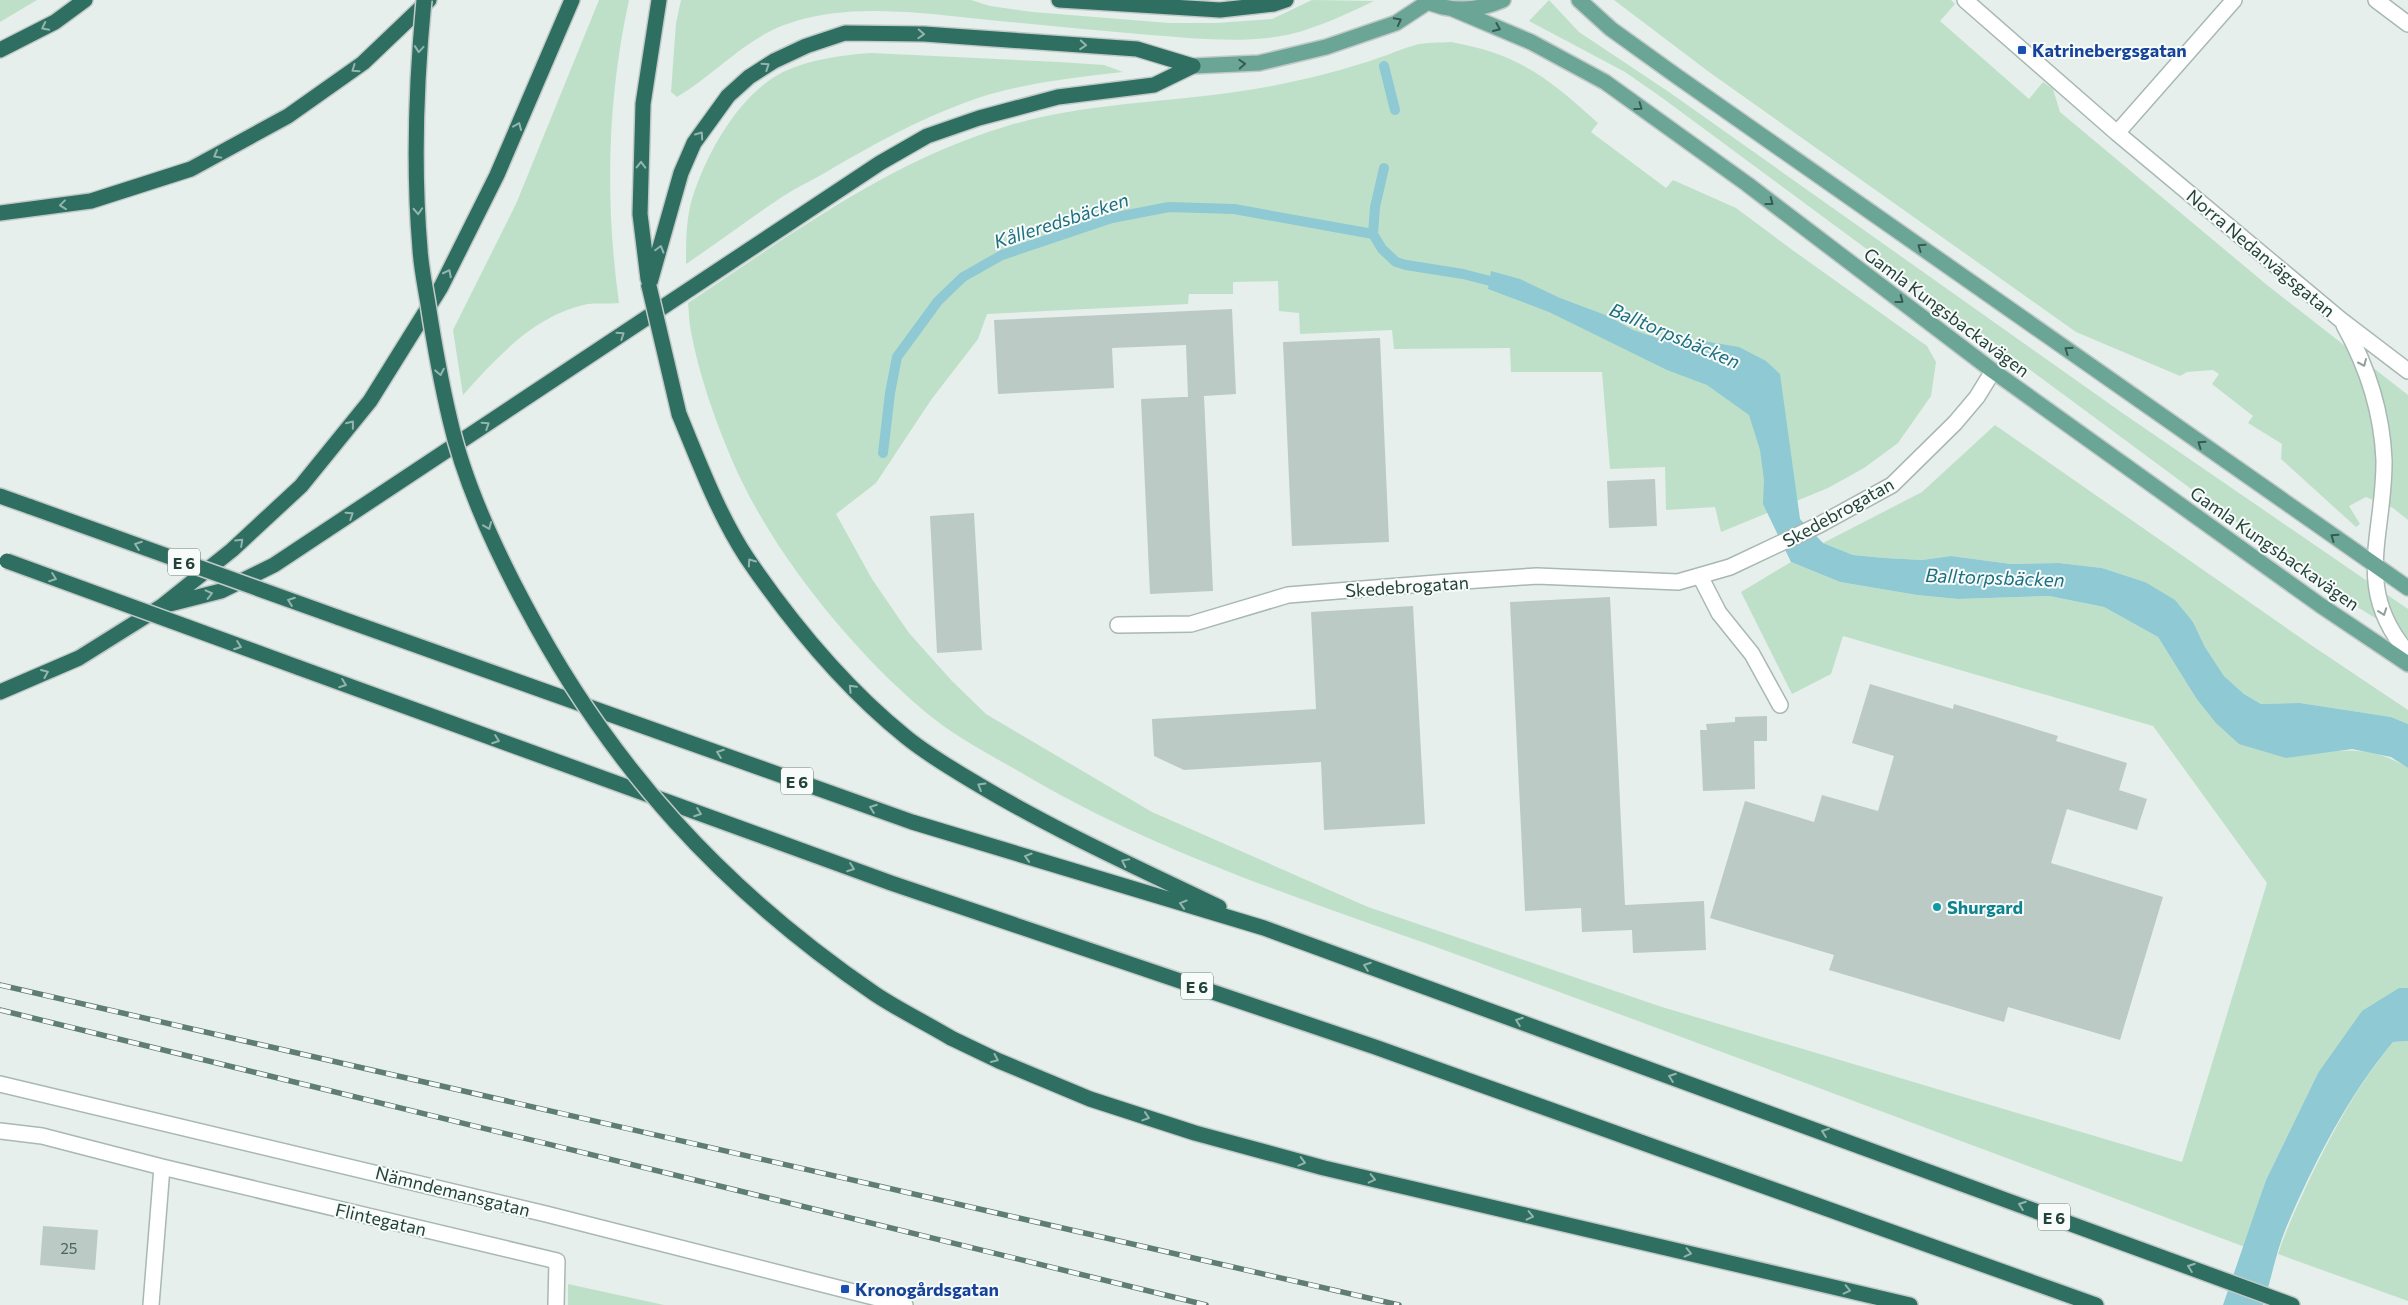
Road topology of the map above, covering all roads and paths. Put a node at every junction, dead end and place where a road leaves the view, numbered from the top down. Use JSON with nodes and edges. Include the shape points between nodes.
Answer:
{"nodes":[{"id":1,"x":85,"y":0,"type":"edge"},
{"id":2,"x":424,"y":0,"type":"edge"},
{"id":3,"x":429,"y":0,"type":"edge"},
{"id":4,"x":572,"y":0,"type":"edge"},
{"id":5,"x":659,"y":0,"type":"edge"},
{"id":6,"x":1059,"y":0,"type":"edge"},
{"id":7,"x":1286,"y":0,"type":"edge"},
{"id":8,"x":1504,"y":0,"type":"edge"},
{"id":9,"x":1579,"y":0,"type":"edge"},
{"id":10,"x":1965,"y":0,"type":"edge"},
{"id":11,"x":2234,"y":0,"type":"edge"},
{"id":12,"x":2376,"y":0,"type":"edge"},
{"id":13,"x":1426,"y":1,"type":"edge"},
{"id":14,"x":1452,"y":9,"type":"junction"},
{"id":15,"x":2408,"y":24,"type":"edge"},
{"id":16,"x":0,"y":50,"type":"edge"},
{"id":17,"x":1193,"y":66,"type":"junction"},
{"id":18,"x":2117,"y":133,"type":"junction"},
{"id":19,"x":0,"y":213,"type":"edge"},
{"id":20,"x":649,"y":286,"type":"junction"},
{"id":21,"x":2341,"y":320,"type":"junction"},
{"id":22,"x":1993,"y":371,"type":"junction"},
{"id":23,"x":2408,"y":371,"type":"edge"},
{"id":24,"x":0,"y":496,"type":"edge"},
{"id":25,"x":4,"y":560,"type":"edge"},
{"id":26,"x":2374,"y":565,"type":"junction"},
{"id":27,"x":1700,"y":576,"type":"junction"},
{"id":28,"x":2408,"y":588,"type":"edge"},
{"id":29,"x":162,"y":606,"type":"junction"},
{"id":30,"x":1118,"y":625,"type":"dead end"},
{"id":31,"x":2408,"y":653,"type":"edge"},
{"id":32,"x":2408,"y":664,"type":"edge"},
{"id":33,"x":0,"y":692,"type":"edge"},
{"id":34,"x":1780,"y":705,"type":"dead end"},
{"id":35,"x":1264,"y":928,"type":"junction"},
{"id":36,"x":0,"y":1084,"type":"edge"},
{"id":37,"x":0,"y":1130,"type":"edge"},
{"id":38,"x":162,"y":1167,"type":"junction"},
{"id":39,"x":151,"y":1305,"type":"edge"},
{"id":40,"x":556,"y":1305,"type":"edge"},
{"id":41,"x":906,"y":1305,"type":"edge"},
{"id":42,"x":1910,"y":1305,"type":"edge"},
{"id":43,"x":2096,"y":1305,"type":"edge"},
{"id":44,"x":2292,"y":1305,"type":"edge"}],
"edges":[{"from":1,"to":16,"type":"highway","one_way":true,"via":[[55,22]]},
{"from":2,"to":42,"type":"highway","one_way":true,"bridge":true,"via":[[417,74],[416,166],[420,251],[450,423],[508,573],[547,646],[602,732],[655,800],[719,869],[794,934],[877,995],[950,1038],[1090,1099],[1195,1133],[1324,1168]]},
{"from":3,"to":19,"type":"highway","one_way":true,"via":[[363,63],[288,116],[191,168],[91,202]]},
{"from":29,"to":4,"type":"highway","one_way":true,"via":[[232,550],[301,486],[370,401],[441,287],[497,175]]},
{"from":20,"to":5,"type":"highway","one_way":true,"via":[[640,214],[643,104]]},
{"from":6,"to":7,"type":"highway","via":[[1220,10]]},
{"from":8,"to":14,"type":"main road","via":[[1478,8]]},
{"from":26,"to":9,"type":"main road","name":"Gamla Kungsbackavägen","one_way":true,"via":[[1675,75]]},
{"from":10,"to":18,"type":"street","name":"Norra Nedanvägsgatan"},
{"from":11,"to":18,"type":"street"},
{"from":12,"to":15,"type":"street"},
{"from":13,"to":14,"type":"main road"},
{"from":17,"to":13,"type":"main road","one_way":true,"via":[[1259,63],[1326,47],[1396,23]]},
{"from":14,"to":22,"type":"main road","name":"Gamla Kungsbackavägen","one_way":true,"via":[[1531,42],[1605,82]]},
{"from":20,"to":17,"type":"highway","one_way":true,"via":[[681,173],[694,143],[728,96],[749,77],[806,46],[845,33],[924,34],[1137,49]]},
{"from":29,"to":17,"type":"highway","one_way":true,"via":[[221,591],[274,565],[880,163],[927,136],[1058,97],[1154,85]]},
{"from":18,"to":21,"type":"street","name":"Norra Nedanvägsgatan"},
{"from":35,"to":20,"type":"highway","one_way":true,"bridge":true,"via":[[1008,802],[946,766],[867,704],[804,635],[747,557],[724,515],[680,414]]},
{"from":21,"to":23,"type":"street","name":"Norra Nedanvägsgatan"},
{"from":21,"to":26,"type":"street","one_way":true,"via":[[2369,375],[2382,436],[2383,483]]},
{"from":22,"to":27,"type":"street","name":"Skedebrogatan","via":[[1955,423],[1892,485],[1775,546],[1730,567]]},
{"from":22,"to":32,"type":"main road","name":"Gamla Kungsbackavägen","via":[[2320,605]]},
{"from":35,"to":24,"type":"highway","number":"E 6","one_way":true,"bridge":true,"via":[[912,822]]},
{"from":25,"to":43,"type":"highway","number":"E 6","one_way":true,"bridge":true,"via":[[882,880],[1375,1047]]},
{"from":26,"to":28,"type":"main road","name":"Gamla Kungsbackavägen"},
{"from":26,"to":31,"type":"street","one_way":true,"via":[[2382,613],[2393,636]]},
{"from":27,"to":30,"type":"street","name":"Skedebrogatan","via":[[1678,582],[1537,576],[1307,593],[1288,595],[1191,624]]},
{"from":27,"to":34,"type":"street","via":[[1719,613],[1752,654]]},
{"from":33,"to":29,"type":"highway","one_way":true,"via":[[79,658]]},
{"from":44,"to":35,"type":"highway","number":"E 6","one_way":true},
{"from":36,"to":41,"type":"street","name":"Nämndemansgatan","via":[[536,1211]]},
{"from":37,"to":38,"type":"street","via":[[42,1136]]},
{"from":38,"to":39,"type":"street"},
{"from":38,"to":40,"type":"street","name":"Flintegatan","via":[[557,1261]]}]}
